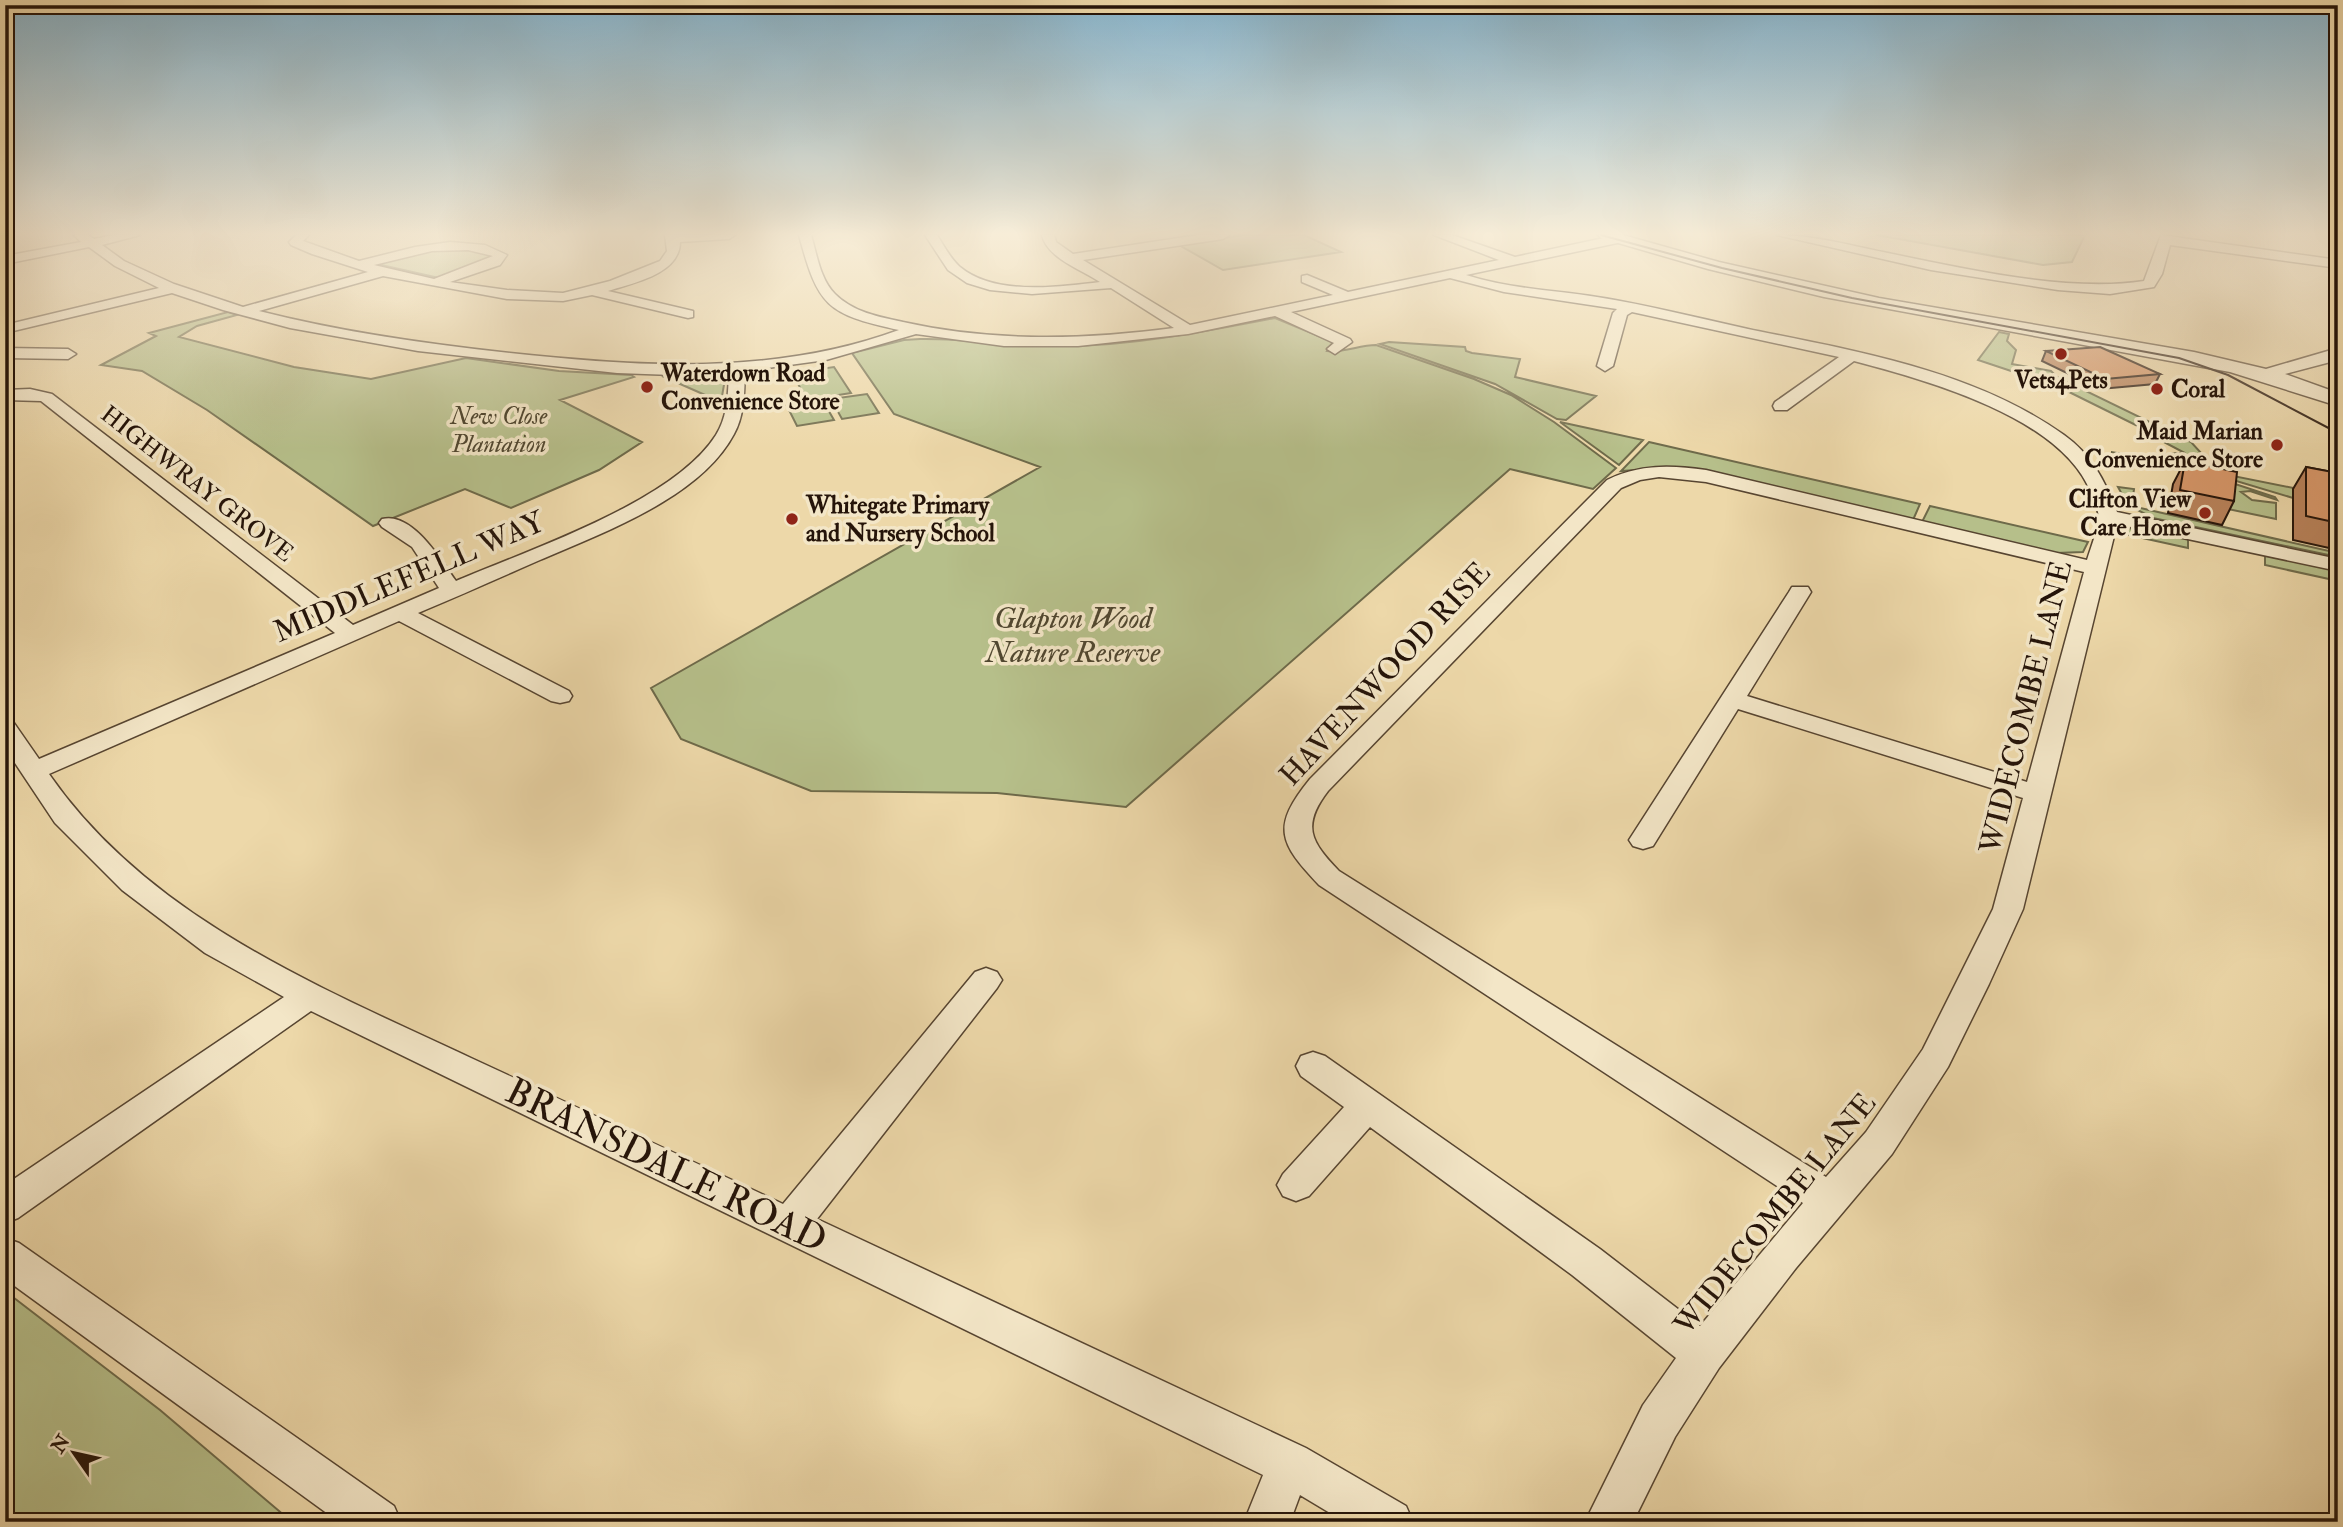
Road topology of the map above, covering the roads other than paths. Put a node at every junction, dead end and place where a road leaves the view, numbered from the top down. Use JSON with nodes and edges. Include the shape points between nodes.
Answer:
{"nodes":[{"id":1,"x":99,"y":306,"type":"edge"},
{"id":2,"x":233,"y":306,"type":"edge"},
{"id":3,"x":259,"y":306,"type":"edge"},
{"id":4,"x":657,"y":306,"type":"edge"},
{"id":5,"x":844,"y":306,"type":"edge"},
{"id":6,"x":1149,"y":306,"type":"edge"},
{"id":7,"x":1298,"y":306,"type":"edge"},
{"id":8,"x":1624,"y":306,"type":"edge"},
{"id":9,"x":1900,"y":306,"type":"edge"},
{"id":10,"x":1629,"y":307,"type":"junction"},
{"id":11,"x":245,"y":310,"type":"junction"},
{"id":12,"x":1276,"y":311,"type":"junction"},
{"id":13,"x":688,"y":314,"type":"dead end"},
{"id":14,"x":5,"y":329,"type":"edge"},
{"id":15,"x":913,"y":330,"type":"junction"},
{"id":16,"x":1188,"y":330,"type":"junction"},
{"id":17,"x":1335,"y":349,"type":"dead end"},
{"id":18,"x":58,"y":352,"type":"dead end"},
{"id":19,"x":5,"y":353,"type":"edge"},
{"id":20,"x":2338,"y":354,"type":"edge"},
{"id":21,"x":1852,"y":355,"type":"junction"},
{"id":22,"x":2200,"y":360,"type":"junction"},
{"id":23,"x":1584,"y":363,"type":"dead end"},
{"id":24,"x":2338,"y":363,"type":"edge"},
{"id":25,"x":1605,"y":366,"type":"junction"},
{"id":26,"x":737,"y":367,"type":"junction"},
{"id":27,"x":1622,"y":368,"type":"dead end"},
{"id":28,"x":2286,"y":377,"type":"junction"},
{"id":29,"x":2338,"y":392,"type":"edge"},
{"id":30,"x":5,"y":396,"type":"edge"},
{"id":31,"x":2338,"y":400,"type":"edge"},
{"id":32,"x":1761,"y":401,"type":"dead end"},
{"id":33,"x":1781,"y":406,"type":"junction"},
{"id":34,"x":1799,"y":411,"type":"dead end"},
{"id":35,"x":2109,"y":516,"type":"junction"},
{"id":36,"x":389,"y":523,"type":"dead end"},
{"id":37,"x":2338,"y":565,"type":"edge"},
{"id":38,"x":2095,"y":568,"type":"junction"},
{"id":39,"x":452,"y":591,"type":"junction"},
{"id":40,"x":1800,"y":592,"type":"dead end"},
{"id":41,"x":400,"y":613,"type":"junction"},
{"id":42,"x":351,"y":635,"type":"junction"},
{"id":43,"x":1732,"y":699,"type":"junction"},
{"id":44,"x":522,"y":700,"type":"dead end"},
{"id":45,"x":5,"y":728,"type":"edge"},
{"id":46,"x":34,"y":771,"type":"junction"},
{"id":47,"x":2038,"y":794,"type":"junction"},
{"id":48,"x":1643,"y":840,"type":"dead end"},
{"id":49,"x":986,"y":980,"type":"dead end"},
{"id":50,"x":309,"y":996,"type":"junction"},
{"id":51,"x":1313,"y":1066,"type":"dead end"},
{"id":52,"x":1368,"y":1105,"type":"junction"},
{"id":53,"x":1296,"y":1185,"type":"dead end"},
{"id":54,"x":1830,"y":1200,"type":"junction"},
{"id":55,"x":5,"y":1206,"type":"edge"},
{"id":56,"x":789,"y":1225,"type":"junction"},
{"id":57,"x":5,"y":1256,"type":"edge"},
{"id":58,"x":1704,"y":1354,"type":"junction"},
{"id":59,"x":1290,"y":1464,"type":"junction"},
{"id":60,"x":378,"y":1522,"type":"edge"},
{"id":61,"x":1267,"y":1522,"type":"edge"},
{"id":62,"x":1390,"y":1522,"type":"edge"},
{"id":63,"x":1608,"y":1522,"type":"edge"}],
"edges":[{"from":1,"to":14,"type":"street"},
{"from":2,"to":11,"type":"street"},
{"from":3,"to":11,"type":"street"},
{"from":4,"to":13,"type":"street"},
{"from":5,"to":15,"type":"street"},
{"from":6,"to":16,"type":"street"},
{"from":7,"to":12,"type":"street"},
{"from":8,"to":10,"type":"street"},
{"from":9,"to":22,"type":"street"},
{"from":10,"to":21,"type":"street"},
{"from":10,"to":25,"type":"street","via":[[1620,313]]},
{"from":11,"to":26,"type":"street","via":[[344,333],[480,355],[643,370]]},
{"from":12,"to":16,"type":"street"},
{"from":12,"to":17,"type":"street","via":[[1345,342]]},
{"from":15,"to":16,"type":"street","via":[[985,340],[1053,342]]},
{"from":15,"to":26,"type":"street","via":[[843,350]]},
{"from":18,"to":19,"type":"street"},
{"from":20,"to":28,"type":"street"},
{"from":21,"to":33,"type":"street"},
{"from":21,"to":35,"type":"street","via":[[1943,381],[2033,424],[2082,461],[2107,499]]},
{"from":22,"to":28,"type":"street"},
{"from":22,"to":28,"type":"street"},
{"from":23,"to":25,"type":"street"},
{"from":24,"to":28,"type":"street"},
{"from":25,"to":27,"type":"street"},
{"from":26,"to":39,"type":"street","name":"MIDDLEFELL WAY","via":[[734,411],[726,432],[677,482],[583,534]]},
{"from":28,"to":29,"type":"street"},
{"from":28,"to":31,"type":"street"},
{"from":30,"to":42,"type":"street","name":"HIGHWRAY GROVE","via":[[46,397]]},
{"from":32,"to":33,"type":"street"},
{"from":33,"to":34,"type":"street"},
{"from":35,"to":37,"type":"street"},
{"from":35,"to":38,"type":"street","name":"WIDECOMBE LANE"},
{"from":36,"to":39,"type":"street","via":[[419,542]]},
{"from":38,"to":47,"type":"street","name":"WIDECOMBE LANE"},
{"from":38,"to":54,"type":"street","name":"HAVENWOOD RISE","via":[[1706,476],[1668,471],[1622,479],[1319,785],[1297,816],[1298,836],[1307,856],[1329,878]]},
{"from":39,"to":41,"type":"street","name":"MIDDLEFELL WAY"},
{"from":40,"to":43,"type":"street"},
{"from":41,"to":42,"type":"street","name":"MIDDLEFELL WAY"},
{"from":41,"to":44,"type":"street","via":[[553,692]]},
{"from":42,"to":46,"type":"street","name":"MIDDLEFELL WAY"},
{"from":43,"to":47,"type":"street"},
{"from":43,"to":48,"type":"street"},
{"from":45,"to":46,"type":"street","name":"BRANSDALE ROAD"},
{"from":46,"to":50,"type":"street","name":"BRANSDALE ROAD","via":[[65,817],[132,883],[216,945]]},
{"from":47,"to":54,"type":"street","name":"WIDECOMBE LANE","via":[[2008,909],[1936,1058],[1879,1143]]},
{"from":49,"to":56,"type":"street"},
{"from":50,"to":55,"type":"street"},
{"from":50,"to":56,"type":"street","name":"BRANSDALE ROAD"},
{"from":51,"to":52,"type":"street"},
{"from":52,"to":53,"type":"street"},
{"from":52,"to":58,"type":"street","via":[[1586,1262]]},
{"from":54,"to":58,"type":"street","name":"WIDECOMBE LANE"},
{"from":56,"to":59,"type":"street","name":"BRANSDALE ROAD"},
{"from":57,"to":60,"type":"street"},
{"from":58,"to":63,"type":"street","name":"WIDECOMBE LANE","via":[[1659,1421]]},
{"from":59,"to":61,"type":"street"},
{"from":59,"to":62,"type":"street","name":"BRANSDALE ROAD"}]}
